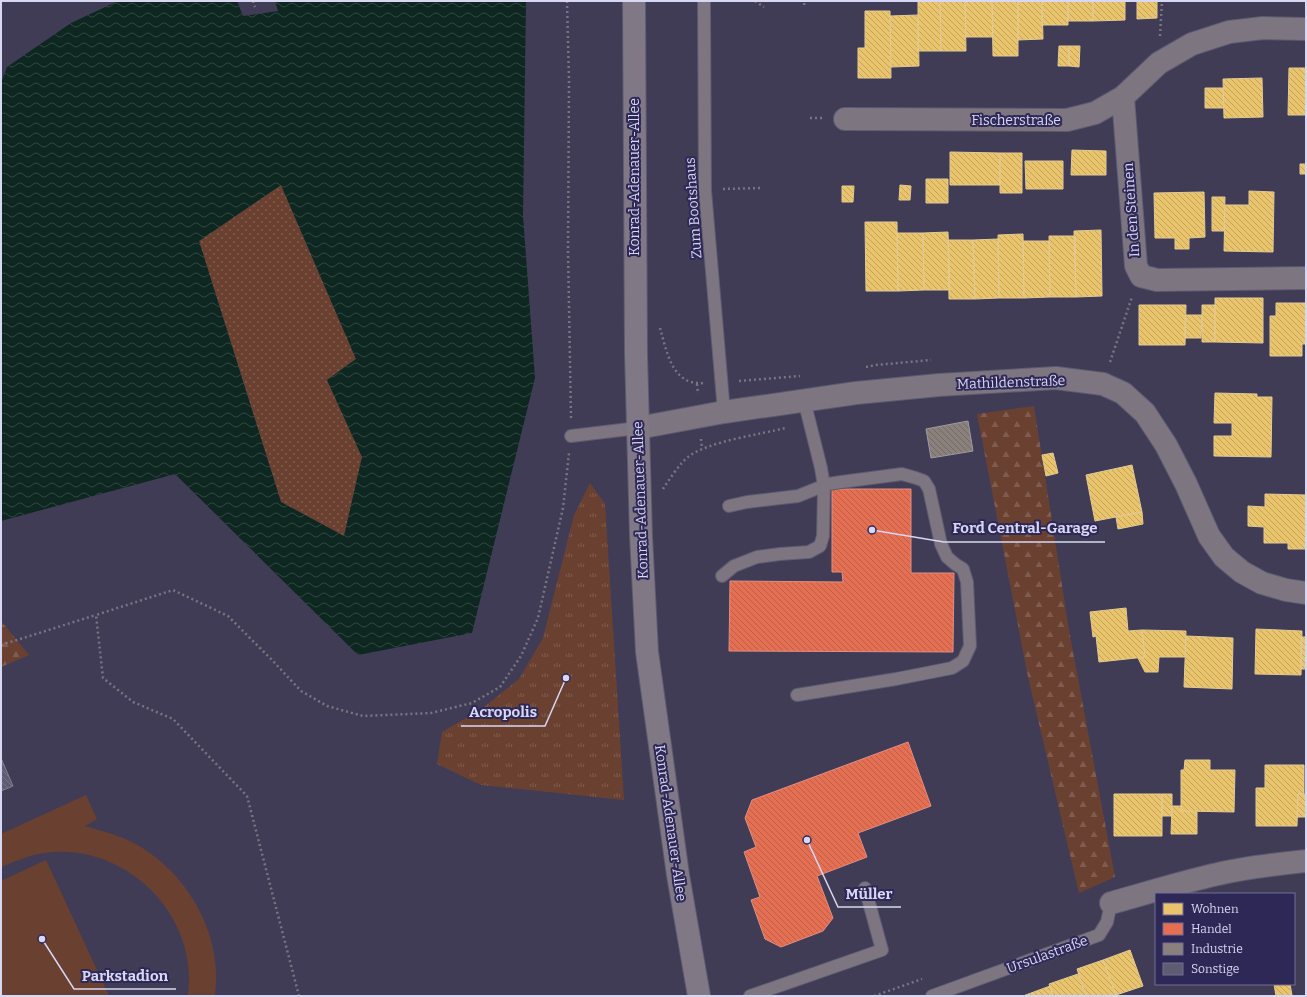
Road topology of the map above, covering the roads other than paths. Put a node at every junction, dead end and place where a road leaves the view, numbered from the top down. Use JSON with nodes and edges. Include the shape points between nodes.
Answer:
{"nodes":[{"id":1,"x":634,"y":1,"type":"edge"},
{"id":2,"x":704,"y":1,"type":"edge"},
{"id":3,"x":1306,"y":29,"type":"edge"},
{"id":4,"x":1123,"y":97,"type":"junction"},
{"id":5,"x":845,"y":119,"type":"dead end"},
{"id":6,"x":1306,"y":278,"type":"edge"},
{"id":7,"x":798,"y":401,"type":"junction"},
{"id":8,"x":724,"y":412,"type":"junction"},
{"id":9,"x":638,"y":428,"type":"junction"},
{"id":10,"x":571,"y":436,"type":"road end"},
{"id":11,"x":824,"y":486,"type":"junction"},
{"id":12,"x":729,"y":506,"type":"dead end"},
{"id":13,"x":722,"y":576,"type":"dead end"},
{"id":14,"x":1306,"y":593,"type":"edge"},
{"id":15,"x":797,"y":695,"type":"dead end"},
{"id":16,"x":1306,"y":861,"type":"edge"},
{"id":17,"x":865,"y":888,"type":"dead end"},
{"id":18,"x":1112,"y":903,"type":"joint"},
{"id":19,"x":699,"y":996,"type":"edge"},
{"id":20,"x":750,"y":996,"type":"edge"},
{"id":21,"x":932,"y":996,"type":"edge"}],
"edges":[{"from":1,"to":9,"type":"street","name":"Konrad-Adenauer-Allee"},
{"from":2,"to":8,"type":"lane","name":"Zum Bootshaus","via":[[705,190]]},
{"from":3,"to":4,"type":"street","name":"Fischerstraße","via":[[1263,28],[1229,32],[1192,44],[1159,63]]},
{"from":4,"to":5,"type":"street","name":"Fischerstraße","via":[[1095,112],[1067,120]]},
{"from":4,"to":6,"type":"street","name":"In den Steinen","via":[[1136,266],[1141,276],[1157,280]]},
{"from":7,"to":8,"type":"street","name":"Mathildenstraße"},
{"from":7,"to":11,"type":"lane","via":[[821,468]]},
{"from":7,"to":14,"type":"street","name":"Mathildenstraße","via":[[856,392],[1056,378],[1103,384],[1123,393],[1146,413],[1186,484],[1209,536],[1224,557],[1242,572],[1262,583]]},
{"from":8,"to":9,"type":"street","name":"Mathildenstraße"},
{"from":9,"to":10,"type":"lane"},
{"from":9,"to":19,"type":"street","name":"Konrad-Adenauer-Allee","via":[[647,652],[678,875]]},
{"from":11,"to":12,"type":"lane","via":[[798,496]]},
{"from":11,"to":13,"type":"lane","via":[[823,536],[820,546],[809,552],[757,557],[734,566]]},
{"from":11,"to":15,"type":"lane","via":[[902,474],[924,481],[929,489],[947,557],[963,569],[967,582],[970,646],[963,661],[952,668]]},
{"from":16,"to":18,"type":"street","name":"Ursulastraße","via":[[1220,873]]},
{"from":17,"to":20,"type":"lane","via":[[882,950]]},
{"from":18,"to":21,"type":"lane","name":"Ursulastraße","via":[[1107,922],[1099,935]]}]}
